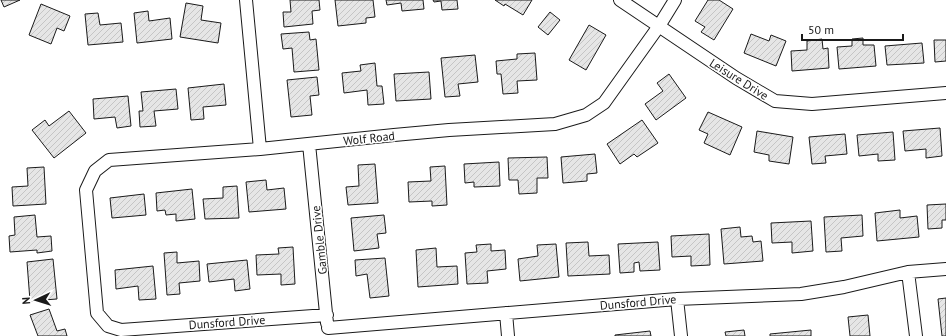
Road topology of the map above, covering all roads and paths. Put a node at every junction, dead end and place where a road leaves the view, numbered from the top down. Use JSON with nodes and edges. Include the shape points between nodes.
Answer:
{"nodes":[{"id":1,"x":246,"y":0,"type":"edge"},
{"id":2,"x":620,"y":0,"type":"edge"},
{"id":3,"x":675,"y":0,"type":"edge"},
{"id":4,"x":659,"y":26,"type":"junction"},
{"id":5,"x":946,"y":94,"type":"edge"},
{"id":6,"x":309,"y":144,"type":"junction"},
{"id":7,"x":260,"y":149,"type":"junction"},
{"id":8,"x":92,"y":255,"type":"joint"},
{"id":9,"x":946,"y":269,"type":"edge"},
{"id":10,"x":908,"y":272,"type":"junction"},
{"id":11,"x":677,"y":299,"type":"junction"},
{"id":12,"x":506,"y":313,"type":"junction"},
{"id":13,"x":327,"y":315,"type":"junction"},
{"id":14,"x":328,"y":332,"type":"edge"},
{"id":15,"x":508,"y":336,"type":"edge"},
{"id":16,"x":681,"y":336,"type":"edge"},
{"id":17,"x":916,"y":336,"type":"edge"}],
"edges":[{"from":1,"to":7,"type":"street"},
{"from":2,"to":4,"type":"street","name":"Leisure Drive"},
{"from":3,"to":4,"type":"street","name":"Wolf Road"},
{"from":4,"to":5,"type":"street","name":"Leisure Drive","via":[[775,101],[812,104]]},
{"from":4,"to":6,"type":"street","name":"Wolf Road","via":[[604,103],[586,115],[555,124],[449,130]]},
{"from":6,"to":7,"type":"street","name":"Wolf Road"},
{"from":6,"to":13,"type":"street","name":"Gamble Drive"},
{"from":7,"to":8,"type":"street","name":"Wolf Road","via":[[109,160],[95,171],[86,190]]},
{"from":8,"to":13,"type":"street","name":"Dunsford Drive","via":[[97,313],[108,326],[121,330]]},
{"from":9,"to":10,"type":"street","name":"Dunsford Drive"},
{"from":10,"to":11,"type":"street","name":"Dunsford Drive","via":[[801,294]]},
{"from":10,"to":17,"type":"street"},
{"from":11,"to":12,"type":"street","name":"Dunsford Drive"},
{"from":11,"to":16,"type":"street"},
{"from":12,"to":14,"type":"street","name":"Dunsford Drive"},
{"from":12,"to":15,"type":"street"},
{"from":13,"to":14,"type":"street","name":"Gamble Drive"}]}
